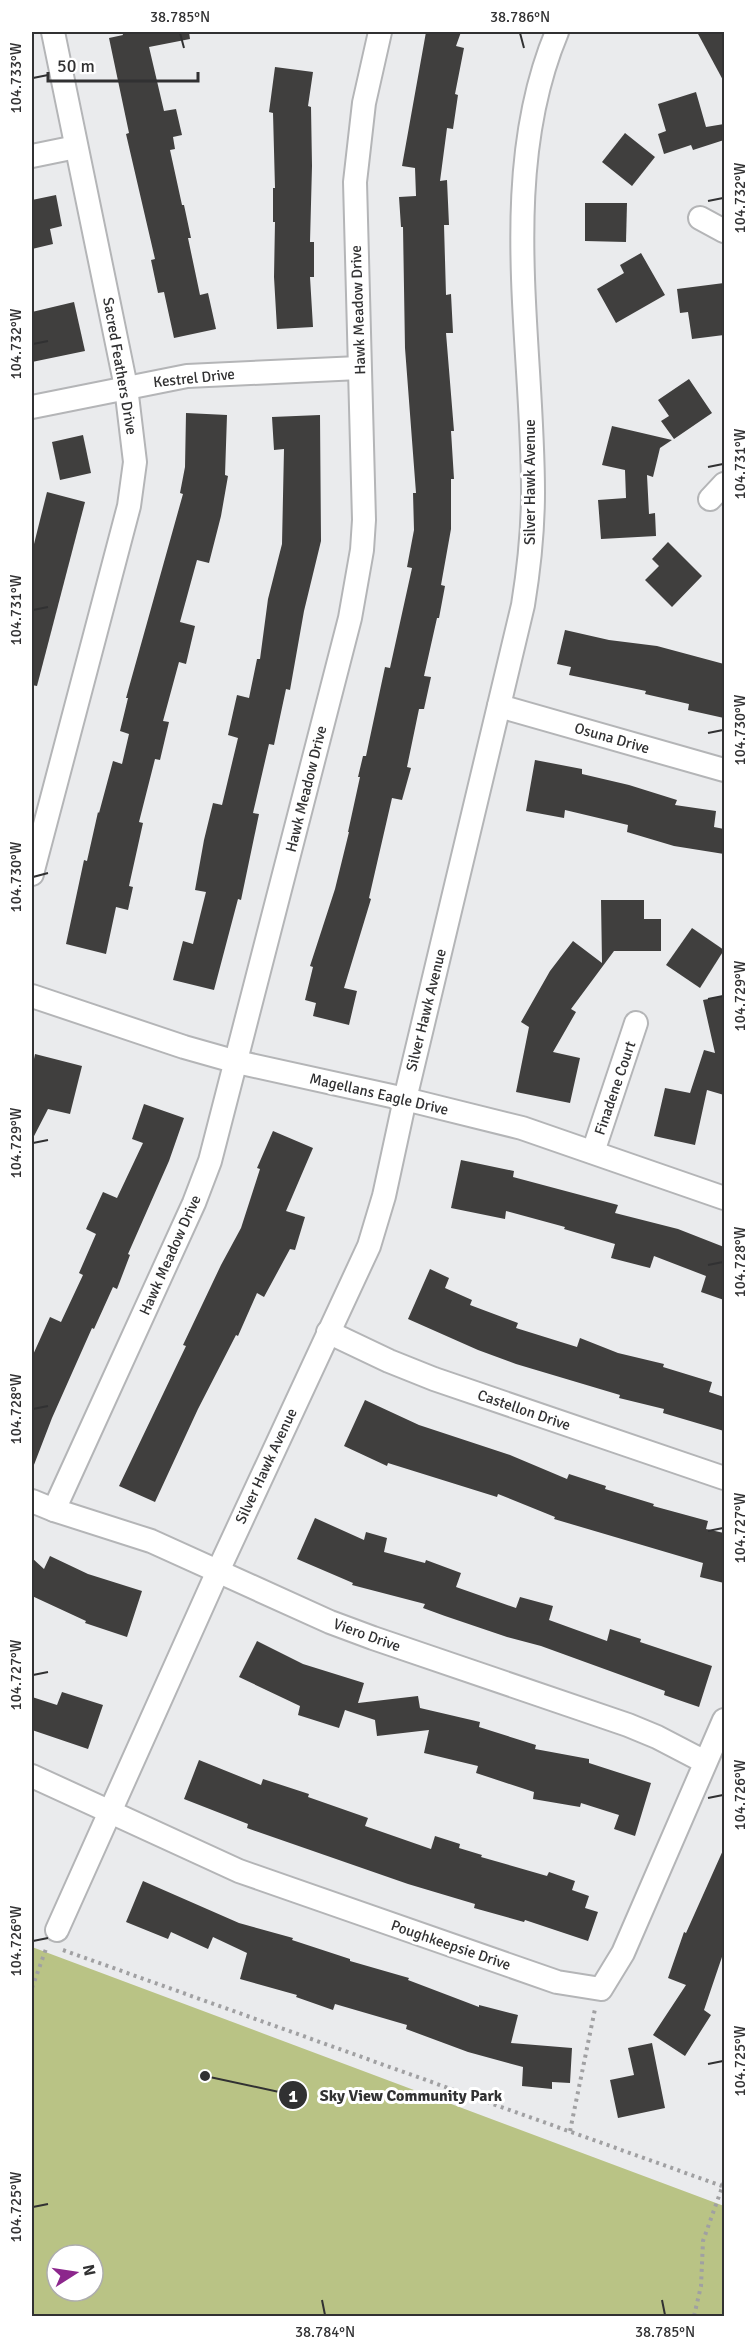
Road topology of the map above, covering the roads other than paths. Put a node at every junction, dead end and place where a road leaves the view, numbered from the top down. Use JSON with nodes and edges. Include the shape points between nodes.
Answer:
{"nodes":[{"id":1,"x":53,"y":32,"type":"edge"},
{"id":2,"x":380,"y":32,"type":"edge"},
{"id":3,"x":557,"y":32,"type":"edge"},
{"id":4,"x":76,"y":147,"type":"junction"},
{"id":5,"x":32,"y":156,"type":"edge"},
{"id":6,"x":700,"y":218,"type":"dead end"},
{"id":7,"x":724,"y":231,"type":"edge"},
{"id":8,"x":359,"y":368,"type":"junction"},
{"id":9,"x":126,"y":387,"type":"junction"},
{"id":10,"x":32,"y":407,"type":"edge"},
{"id":11,"x":499,"y":706,"type":"junction"},
{"id":12,"x":724,"y":770,"type":"edge"},
{"id":13,"x":32,"y":874,"type":"edge"},
{"id":14,"x":32,"y":996,"type":"edge"},
{"id":15,"x":636,"y":1023,"type":"dead end"},
{"id":16,"x":237,"y":1062,"type":"junction"},
{"id":17,"x":405,"y":1099,"type":"junction"},
{"id":18,"x":593,"y":1152,"type":"junction"},
{"id":19,"x":724,"y":1198,"type":"edge"},
{"id":20,"x":328,"y":1332,"type":"junction"},
{"id":21,"x":724,"y":1478,"type":"edge"},
{"id":22,"x":32,"y":1500,"type":"edge"},
{"id":23,"x":54,"y":1510,"type":"junction"},
{"id":24,"x":218,"y":1570,"type":"junction"},
{"id":25,"x":724,"y":1720,"type":"edge"},
{"id":26,"x":705,"y":1762,"type":"junction"},
{"id":27,"x":32,"y":1776,"type":"edge"},
{"id":28,"x":108,"y":1812,"type":"junction"},
{"id":29,"x":48,"y":1939,"type":"road end"}],
"edges":[{"from":1,"to":4,"type":"street","name":"Sacred Feathers Drive"},
{"from":2,"to":8,"type":"street","name":"Hawk Meadow Drive","via":[[364,103],[355,182]]},
{"from":3,"to":11,"type":"street","name":"Silver Hawk Avenue","via":[[540,83],[526,158],[523,242],[532,534],[524,605]]},
{"from":4,"to":5,"type":"street"},
{"from":4,"to":9,"type":"street","name":"Sacred Feathers Drive"},
{"from":6,"to":7,"type":"street"},
{"from":8,"to":9,"type":"street","name":"Kestrel Drive","via":[[187,376]]},
{"from":8,"to":16,"type":"street","name":"Hawk Meadow Drive","via":[[364,511],[357,583]]},
{"from":9,"to":10,"type":"street","name":"Kestrel Drive"},
{"from":9,"to":13,"type":"street","name":"Sacred Feathers Drive","via":[[135,462],[129,506]]},
{"from":11,"to":12,"type":"street","name":"Osuna Drive"},
{"from":11,"to":17,"type":"street","name":"Silver Hawk Avenue"},
{"from":14,"to":16,"type":"street","name":"Magellans Eagle Drive"},
{"from":15,"to":18,"type":"street","name":"Finadene Court"},
{"from":16,"to":17,"type":"street","name":"Magellans Eagle Drive"},
{"from":16,"to":23,"type":"street","name":"Hawk Meadow Drive","via":[[210,1161],[194,1203]]},
{"from":17,"to":18,"type":"street","name":"Magellans Eagle Drive","via":[[522,1128]]},
{"from":17,"to":20,"type":"street","name":"Silver Hawk Avenue","via":[[369,1246]]},
{"from":18,"to":19,"type":"street","name":"Magellans Eagle Drive"},
{"from":20,"to":21,"type":"street","name":"Castellon Drive","via":[[434,1379]]},
{"from":20,"to":24,"type":"street","name":"Silver Hawk Avenue"},
{"from":22,"to":23,"type":"street","name":"Viero Drive"},
{"from":23,"to":24,"type":"street","name":"Viero Drive","via":[[151,1540]]},
{"from":24,"to":26,"type":"street","name":"Viero Drive","via":[[362,1634],[628,1725]]},
{"from":24,"to":28,"type":"street","name":"Silver Hawk Avenue"},
{"from":25,"to":26,"type":"street"},
{"from":26,"to":28,"type":"street","name":"Poughkeepsie Drive","via":[[623,1953],[601,1989],[557,1982],[239,1871]]},
{"from":27,"to":28,"type":"street","name":"Poughkeepsie Drive"},
{"from":28,"to":29,"type":"street","name":"Silver Hawk Avenue"}]}
